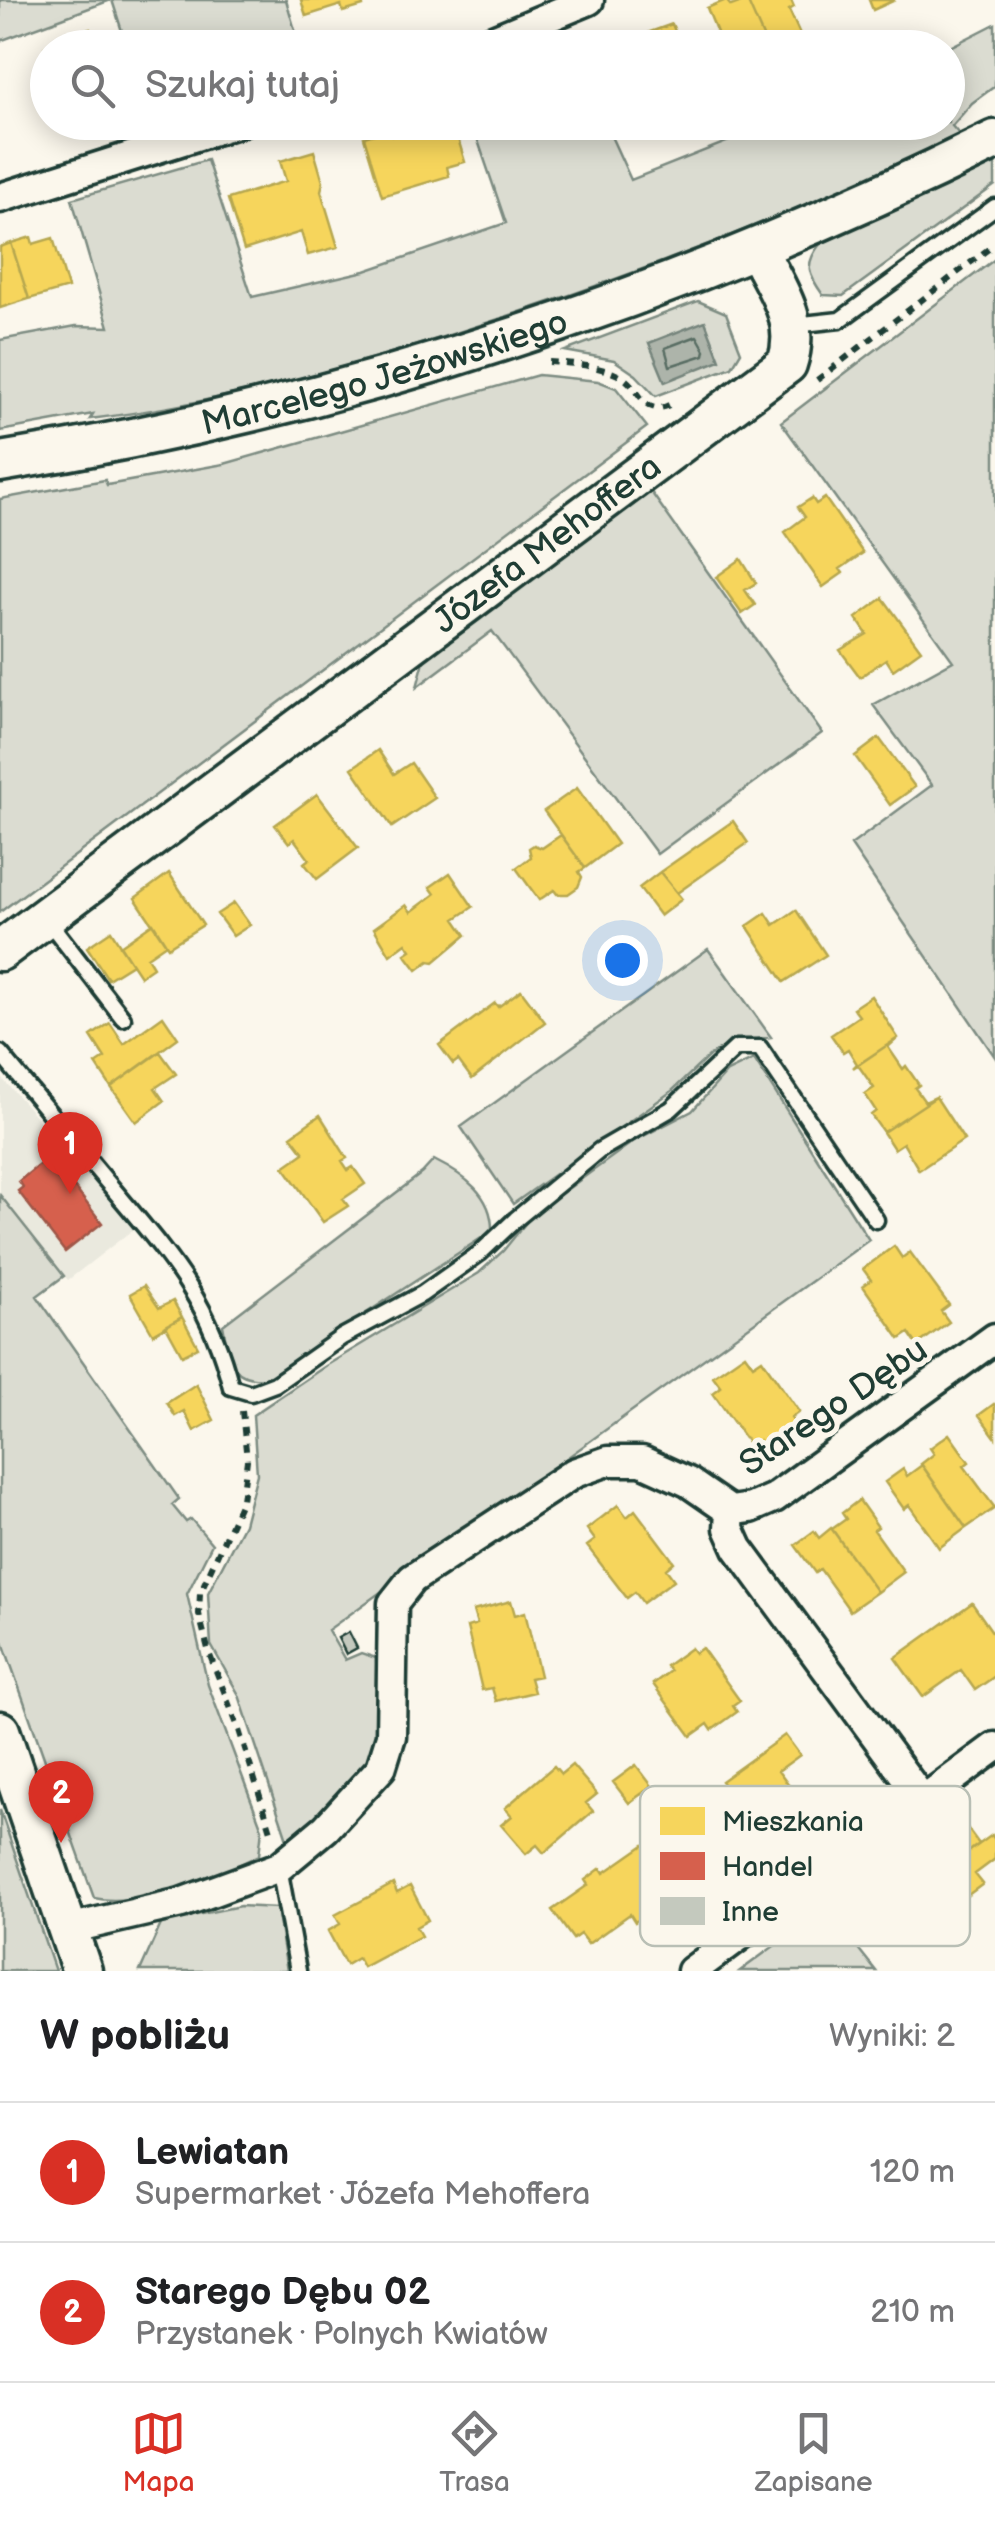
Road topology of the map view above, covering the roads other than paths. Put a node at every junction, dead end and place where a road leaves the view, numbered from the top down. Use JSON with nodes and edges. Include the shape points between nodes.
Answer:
{"nodes":[{"id":1,"x":589,"y":0,"type":"edge"},
{"id":2,"x":517,"y":30,"type":"edge"},
{"id":3,"x":183,"y":140,"type":"edge"},
{"id":4,"x":995,"y":140,"type":"edge"},
{"id":5,"x":0,"y":198,"type":"edge"},
{"id":6,"x":995,"y":207,"type":"edge"},
{"id":7,"x":758,"y":249,"type":"junction"},
{"id":8,"x":793,"y":325,"type":"junction"},
{"id":9,"x":0,"y":462,"type":"edge"},
{"id":10,"x":46,"y":917,"type":"junction"},
{"id":11,"x":0,"y":951,"type":"edge"},
{"id":12,"x":123,"y":1018,"type":"dead end"},
{"id":13,"x":0,"y":1054,"type":"edge"},
{"id":14,"x":876,"y":1220,"type":"dead end"},
{"id":15,"x":995,"y":1338,"type":"edge"},
{"id":16,"x":730,"y":1510,"type":"junction"},
{"id":17,"x":0,"y":1731,"type":"edge"},
{"id":18,"x":995,"y":1747,"type":"edge"},
{"id":19,"x":912,"y":1786,"type":"edge"},
{"id":20,"x":940,"y":1786,"type":"edge"},
{"id":21,"x":279,"y":1867,"type":"junction"},
{"id":22,"x":68,"y":1929,"type":"junction"},
{"id":23,"x":725,"y":1946,"type":"edge"},
{"id":24,"x":82,"y":1971,"type":"edge"},
{"id":25,"x":298,"y":1971,"type":"edge"},
{"id":26,"x":692,"y":1971,"type":"edge"}],
"edges":[{"from":1,"to":2,"type":"street"},
{"from":3,"to":5,"type":"street"},
{"from":4,"to":7,"type":"street"},
{"from":6,"to":8,"type":"lane","via":[[840,320]]},
{"from":7,"to":8,"type":"street"},
{"from":7,"to":9,"type":"street","name":"Marcelego Jeżowskiego","via":[[400,374],[213,421]]},
{"from":8,"to":10,"type":"street","name":"Józefa Mehoffera","via":[[786,364]]},
{"from":10,"to":11,"type":"street","name":"Józefa Mehoffera"},
{"from":10,"to":12,"type":"lane"},
{"from":13,"to":14,"type":"lane","via":[[159,1241],[195,1291],[222,1350],[230,1387],[251,1393],[422,1294],[600,1150],[671,1109],[736,1048],[760,1048]]},
{"from":15,"to":16,"type":"street","name":"Starego Dębu","via":[[774,1498]]},
{"from":16,"to":19,"type":"street","via":[[738,1548]]},
{"from":16,"to":21,"type":"street","name":"Starego Dębu","via":[[642,1461],[608,1461],[574,1473],[412,1579],[393,1603],[390,1736],[382,1768]]},
{"from":17,"to":22,"type":"street"},
{"from":18,"to":20,"type":"street"},
{"from":21,"to":22,"type":"street","name":"Starego Dębu","via":[[181,1903]]},
{"from":21,"to":25,"type":"lane"},
{"from":22,"to":24,"type":"street"},
{"from":23,"to":26,"type":"street"}]}
